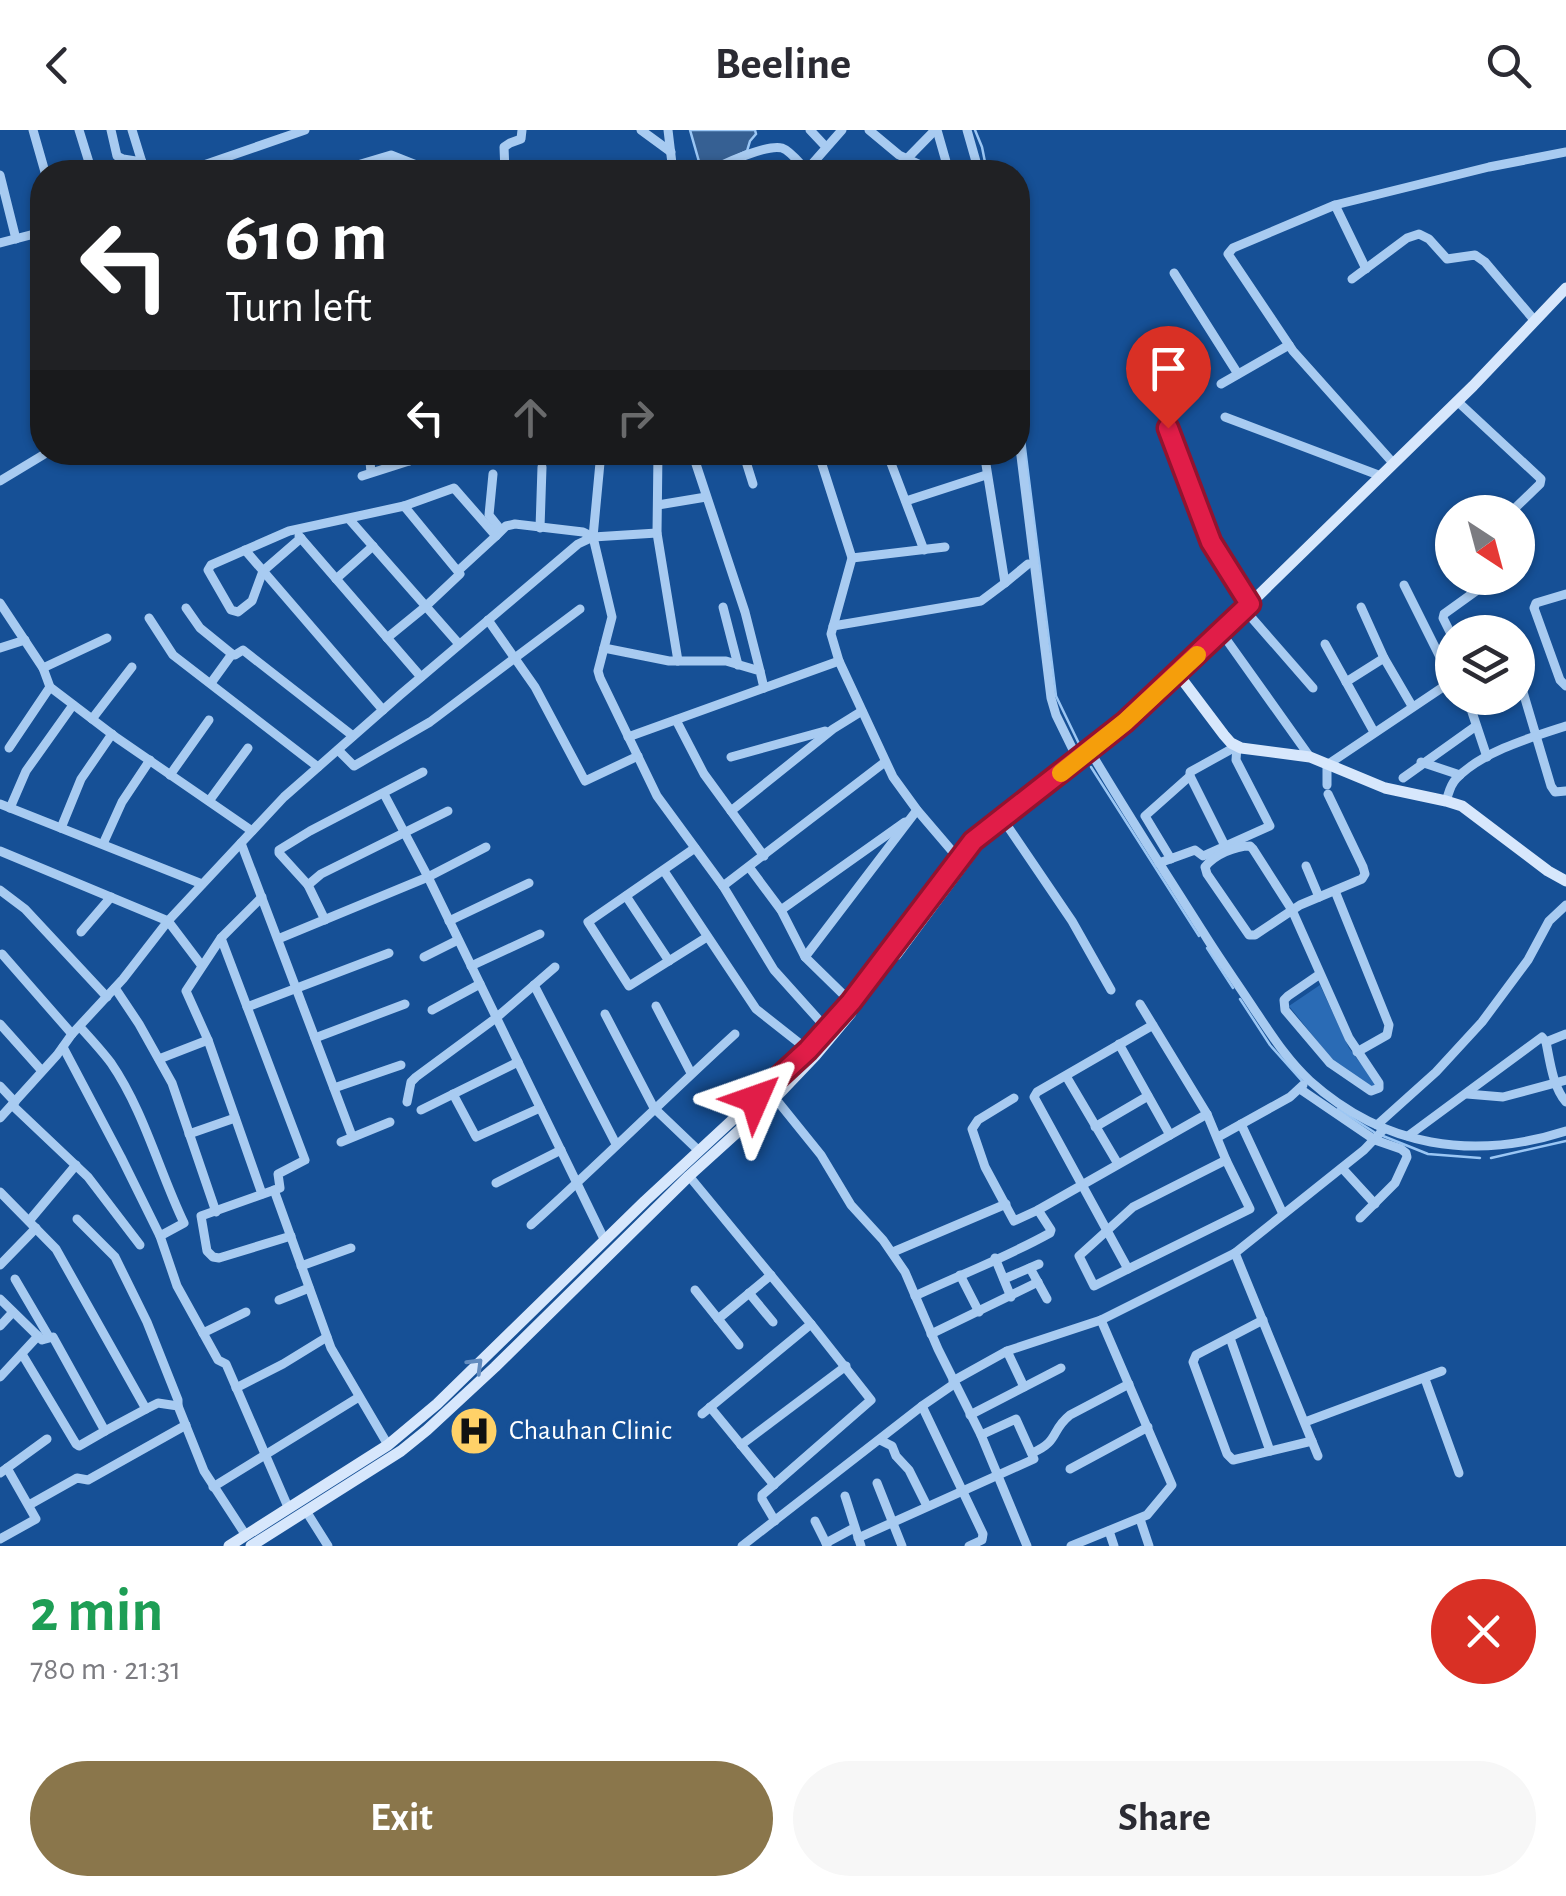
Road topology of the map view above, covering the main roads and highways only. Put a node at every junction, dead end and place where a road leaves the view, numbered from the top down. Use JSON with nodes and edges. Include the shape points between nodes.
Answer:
{"nodes":[{"id":1,"x":1566,"y":288,"type":"edge"},
{"id":2,"x":1178,"y":674,"type":"junction"},
{"id":3,"x":990,"y":828,"type":"junction"},
{"id":4,"x":1566,"y":880,"type":"edge"},
{"id":5,"x":248,"y":1540,"type":"edge"},
{"id":6,"x":229,"y":1546,"type":"edge"}],
"edges":[{"from":1,"to":2,"type":"main road"},
{"from":2,"to":3,"type":"main road"},
{"from":2,"to":4,"type":"main road","via":[[1237,746],[1310,757],[1385,788],[1446,801],[1475,814]]},
{"from":5,"to":3,"type":"main road","one_way":true,"via":[[437,1404],[808,1050],[958,858]]},
{"from":3,"to":5,"type":"main road","via":[[834,1035],[495,1367],[401,1451]]},
{"from":5,"to":6,"type":"main road"}]}
